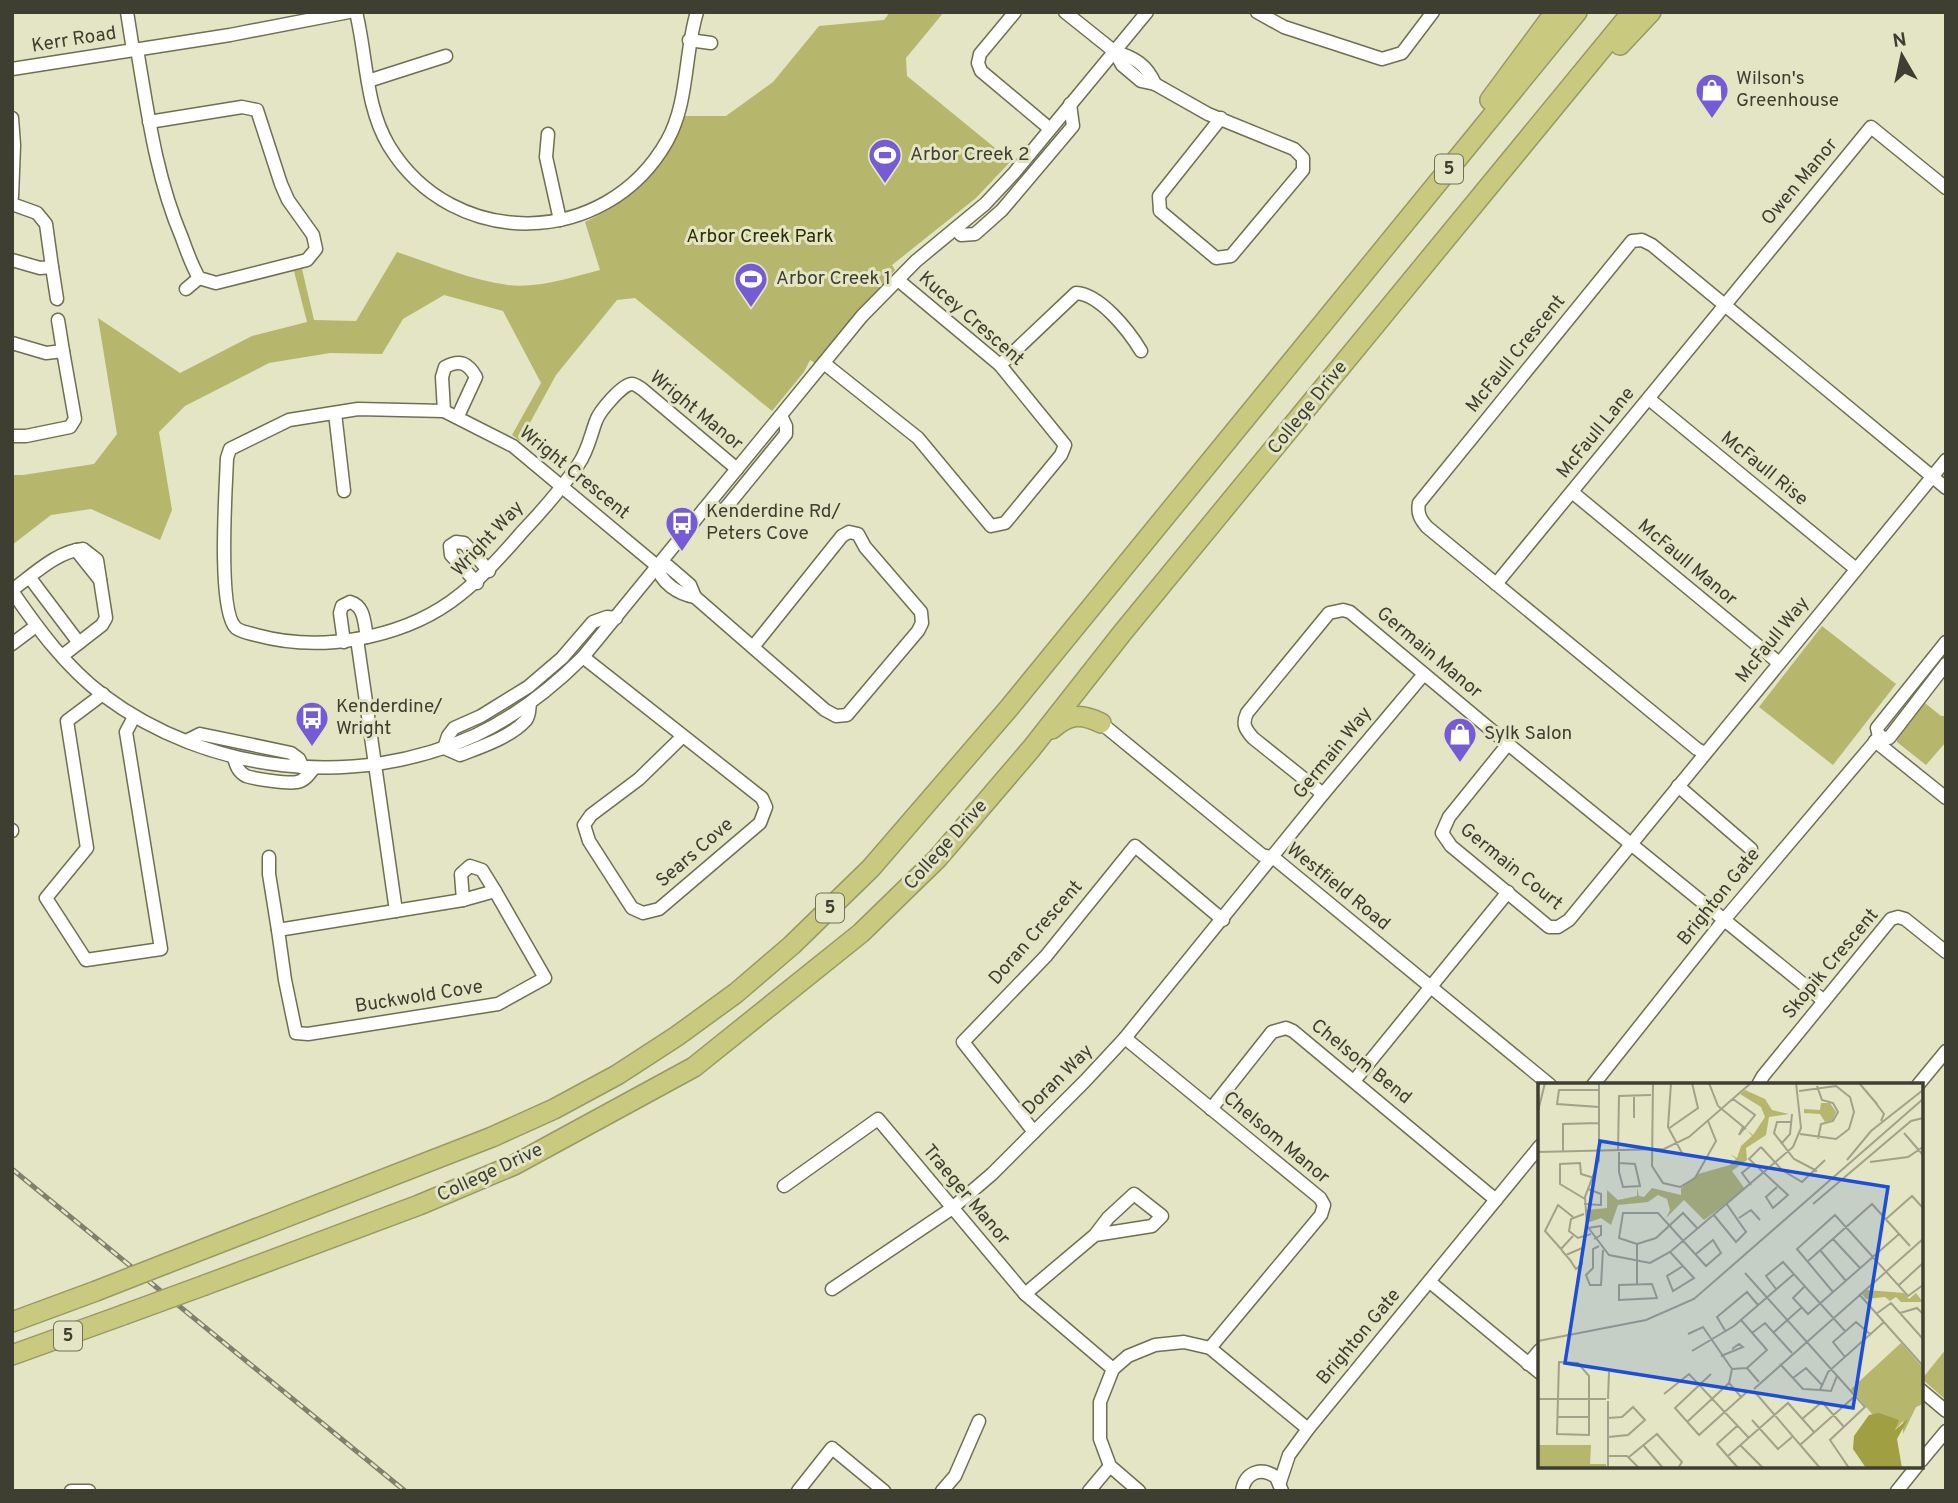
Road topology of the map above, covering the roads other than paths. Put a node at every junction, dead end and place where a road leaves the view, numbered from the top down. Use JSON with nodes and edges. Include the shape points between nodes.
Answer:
{"nodes":[{"id":1,"x":127,"y":12,"type":"edge"},
{"id":2,"x":349,"y":12,"type":"edge"},
{"id":3,"x":356,"y":12,"type":"edge"},
{"id":4,"x":697,"y":12,"type":"edge"},
{"id":5,"x":1015,"y":12,"type":"edge"},
{"id":6,"x":1065,"y":12,"type":"edge"},
{"id":7,"x":1147,"y":12,"type":"edge"},
{"id":8,"x":1257,"y":12,"type":"edge"},
{"id":9,"x":1433,"y":12,"type":"edge"},
{"id":10,"x":1555,"y":12,"type":"edge"},
{"id":11,"x":1577,"y":12,"type":"edge"},
{"id":12,"x":1632,"y":12,"type":"edge"},
{"id":13,"x":1651,"y":12,"type":"edge"},
{"id":14,"x":689,"y":40,"type":"junction"},
{"id":15,"x":711,"y":43,"type":"dead end"},
{"id":16,"x":135,"y":49,"type":"junction"},
{"id":17,"x":1115,"y":52,"type":"junction"},
{"id":18,"x":446,"y":56,"type":"dead end"},
{"id":19,"x":12,"y":69,"type":"edge"},
{"id":20,"x":368,"y":81,"type":"junction"},
{"id":21,"x":1070,"y":104,"type":"junction"},
{"id":22,"x":12,"y":118,"type":"edge"},
{"id":23,"x":1222,"y":118,"type":"junction"},
{"id":24,"x":149,"y":122,"type":"junction"},
{"id":25,"x":1049,"y":128,"type":"junction"},
{"id":26,"x":548,"y":134,"type":"dead end"},
{"id":27,"x":1946,"y":188,"type":"edge"},
{"id":28,"x":1481,"y":194,"type":"junction"},
{"id":29,"x":12,"y":197,"type":"edge"},
{"id":30,"x":12,"y":204,"type":"edge"},
{"id":31,"x":560,"y":220,"type":"junction"},
{"id":32,"x":956,"y":229,"type":"junction"},
{"id":33,"x":12,"y":260,"type":"edge"},
{"id":34,"x":52,"y":267,"type":"junction"},
{"id":35,"x":199,"y":278,"type":"junction"},
{"id":36,"x":898,"y":279,"type":"junction"},
{"id":37,"x":186,"y":289,"type":"dead end"},
{"id":38,"x":57,"y":299,"type":"dead end"},
{"id":39,"x":1724,"y":305,"type":"junction"},
{"id":40,"x":58,"y":320,"type":"dead end"},
{"id":41,"x":1321,"y":325,"type":"junction"},
{"id":42,"x":12,"y":343,"type":"edge"},
{"id":43,"x":63,"y":351,"type":"junction"},
{"id":44,"x":1141,"y":351,"type":"dead end"},
{"id":45,"x":825,"y":364,"type":"junction"},
{"id":46,"x":1000,"y":365,"type":"junction"},
{"id":47,"x":1649,"y":400,"type":"junction"},
{"id":48,"x":443,"y":411,"type":"junction"},
{"id":49,"x":335,"y":413,"type":"junction"},
{"id":50,"x":458,"y":416,"type":"junction"},
{"id":51,"x":781,"y":416,"type":"junction"},
{"id":52,"x":12,"y":436,"type":"edge"},
{"id":53,"x":1946,"y":460,"type":"edge"},
{"id":54,"x":737,"y":469,"type":"junction"},
{"id":55,"x":1933,"y":477,"type":"junction"},
{"id":56,"x":563,"y":486,"type":"junction"},
{"id":57,"x":1946,"y":488,"type":"edge"},
{"id":58,"x":344,"y":491,"type":"dead end"},
{"id":59,"x":1572,"y":492,"type":"junction"},
{"id":60,"x":704,"y":509,"type":"junction"},
{"id":61,"x":657,"y":566,"type":"junction"},
{"id":62,"x":1856,"y":569,"type":"junction"},
{"id":63,"x":489,"y":570,"type":"junction"},
{"id":64,"x":30,"y":578,"type":"junction"},
{"id":65,"x":477,"y":583,"type":"junction"},
{"id":66,"x":1496,"y":584,"type":"junction"},
{"id":67,"x":12,"y":590,"type":"edge"},
{"id":68,"x":616,"y":618,"type":"junction"},
{"id":69,"x":36,"y":626,"type":"junction"},
{"id":70,"x":356,"y":639,"type":"junction"},
{"id":71,"x":1946,"y":642,"type":"edge"},
{"id":72,"x":79,"y":643,"type":"junction"},
{"id":73,"x":12,"y":645,"type":"edge"},
{"id":74,"x":753,"y":647,"type":"junction"},
{"id":75,"x":62,"y":656,"type":"junction"},
{"id":76,"x":583,"y":657,"type":"junction"},
{"id":77,"x":1779,"y":663,"type":"junction"},
{"id":78,"x":1946,"y":664,"type":"edge"},
{"id":79,"x":1424,"y":674,"type":"junction"},
{"id":80,"x":103,"y":695,"type":"junction"},
{"id":81,"x":134,"y":717,"type":"junction"},
{"id":82,"x":1101,"y":723,"type":"joint"},
{"id":83,"x":683,"y":736,"type":"junction"},
{"id":84,"x":1877,"y":739,"type":"junction"},
{"id":85,"x":186,"y":741,"type":"junction"},
{"id":86,"x":1508,"y":744,"type":"junction"},
{"id":87,"x":444,"y":748,"type":"junction"},
{"id":88,"x":1031,"y":749,"type":"junction"},
{"id":89,"x":1705,"y":753,"type":"junction"},
{"id":90,"x":376,"y":765,"type":"junction"},
{"id":91,"x":309,"y":768,"type":"junction"},
{"id":92,"x":1678,"y":786,"type":"junction"},
{"id":93,"x":1323,"y":794,"type":"junction"},
{"id":94,"x":1946,"y":798,"type":"edge"},
{"id":95,"x":1631,"y":844,"type":"junction"},
{"id":96,"x":1751,"y":849,"type":"dead end"},
{"id":97,"x":269,"y":857,"type":"dead end"},
{"id":98,"x":1273,"y":858,"type":"junction"},
{"id":99,"x":495,"y":891,"type":"junction"},
{"id":100,"x":1508,"y":892,"type":"junction"},
{"id":101,"x":463,"y":900,"type":"junction"},
{"id":102,"x":396,"y":911,"type":"junction"},
{"id":103,"x":1223,"y":919,"type":"junction"},
{"id":104,"x":1724,"y":920,"type":"junction"},
{"id":105,"x":278,"y":930,"type":"junction"},
{"id":106,"x":1946,"y":952,"type":"edge"},
{"id":107,"x":1431,"y":987,"type":"junction"},
{"id":108,"x":1824,"y":1001,"type":"junction"},
{"id":109,"x":1125,"y":1038,"type":"junction"},
{"id":110,"x":1946,"y":1051,"type":"edge"},
{"id":111,"x":1354,"y":1082,"type":"junction"},
{"id":112,"x":1548,"y":1083,"type":"edge"},
{"id":113,"x":1595,"y":1083,"type":"edge"},
{"id":114,"x":1759,"y":1083,"type":"edge"},
{"id":115,"x":1920,"y":1083,"type":"edge"},
{"id":116,"x":1211,"y":1109,"type":"junction"},
{"id":117,"x":1034,"y":1132,"type":"junction"},
{"id":118,"x":1538,"y":1148,"type":"edge"},
{"id":119,"x":784,"y":1186,"type":"dead end"},
{"id":120,"x":1496,"y":1200,"type":"junction"},
{"id":121,"x":951,"y":1209,"type":"junction"},
{"id":122,"x":1095,"y":1235,"type":"junction"},
{"id":123,"x":1430,"y":1282,"type":"junction"},
{"id":124,"x":831,"y":1289,"type":"dead end"},
{"id":125,"x":1025,"y":1294,"type":"junction"},
{"id":126,"x":12,"y":1322,"type":"edge"},
{"id":127,"x":1210,"y":1348,"type":"junction"},
{"id":128,"x":1538,"y":1352,"type":"edge"},
{"id":129,"x":12,"y":1356,"type":"edge"},
{"id":130,"x":1528,"y":1364,"type":"junction"},
{"id":131,"x":1113,"y":1369,"type":"junction"},
{"id":132,"x":1538,"y":1372,"type":"edge"},
{"id":133,"x":1923,"y":1392,"type":"edge"},
{"id":134,"x":1946,"y":1411,"type":"edge"},
{"id":135,"x":979,"y":1421,"type":"dead end"},
{"id":136,"x":1308,"y":1429,"type":"junction"},
{"id":137,"x":1946,"y":1431,"type":"edge"},
{"id":138,"x":1289,"y":1455,"type":"junction"},
{"id":139,"x":1923,"y":1459,"type":"edge"},
{"id":140,"x":1110,"y":1466,"type":"junction"},
{"id":141,"x":1915,"y":1468,"type":"edge"},
{"id":142,"x":1264,"y":1471,"type":"junction"},
{"id":143,"x":1281,"y":1486,"type":"edge"},
{"id":144,"x":71,"y":1491,"type":"edge"},
{"id":145,"x":89,"y":1491,"type":"edge"},
{"id":146,"x":798,"y":1491,"type":"edge"},
{"id":147,"x":884,"y":1491,"type":"edge"},
{"id":148,"x":942,"y":1491,"type":"edge"},
{"id":149,"x":1089,"y":1491,"type":"edge"},
{"id":150,"x":1139,"y":1491,"type":"edge"},
{"id":151,"x":1242,"y":1491,"type":"edge"},
{"id":152,"x":1897,"y":1491,"type":"edge"}],
"edges":[{"from":1,"to":16,"type":"street"},
{"from":2,"to":16,"type":"street","name":"Kerr Road"},
{"from":3,"to":20,"type":"street"},
{"from":4,"to":14,"type":"street"},
{"from":5,"to":25,"type":"street","via":[[980,54],[978,63],[981,71]]},
{"from":6,"to":17,"type":"street"},
{"from":7,"to":17,"type":"street"},
{"from":8,"to":9,"type":"street","via":[[1284,27],[1382,59],[1402,53]]},
{"from":10,"to":41,"type":"highway"},
{"from":11,"to":41,"type":"highway","name":"College Drive","number":"5"},
{"from":12,"to":28,"type":"highway","name":"College Drive","number":"5"},
{"from":13,"to":28,"type":"highway"},
{"from":14,"to":15,"type":"street"},
{"from":14,"to":31,"type":"street","via":[[678,113],[655,160],[618,195]]},
{"from":16,"to":19,"type":"street","name":"Kerr Road"},
{"from":16,"to":24,"type":"street"},
{"from":17,"to":21,"type":"street"},
{"from":17,"to":23,"type":"street","via":[[1149,70],[1155,84]]},
{"from":18,"to":20,"type":"street"},
{"from":20,"to":31,"type":"street","via":[[372,106],[390,146],[421,184],[442,200],[490,220],[526,224]]},
{"from":21,"to":25,"type":"street"},
{"from":21,"to":32,"type":"street","via":[[1073,126],[1002,210],[975,233],[961,235]]},
{"from":22,"to":29,"type":"street"},
{"from":23,"to":23,"type":"street","via":[[1159,196],[1160,211],[1216,258],[1231,256],[1303,170],[1303,158],[1294,149]]},
{"from":24,"to":35,"type":"street","via":[[167,201]]},
{"from":24,"to":35,"type":"street","via":[[242,107],[257,110],[288,200],[315,242],[316,249],[307,260],[216,283]]},
{"from":25,"to":32,"type":"street","via":[[1014,173]]},
{"from":26,"to":31,"type":"street","via":[[546,157]]},
{"from":27,"to":39,"type":"street","name":"Owen Manor","via":[[1871,127]]},
{"from":28,"to":88,"type":"highway","name":"College Drive","number":"5"},
{"from":30,"to":34,"type":"street","via":[[37,213],[46,224]]},
{"from":32,"to":36,"type":"street"},
{"from":33,"to":34,"type":"street"},
{"from":34,"to":38,"type":"street"},
{"from":35,"to":37,"type":"street"},
{"from":36,"to":45,"type":"street"},
{"from":36,"to":46,"type":"street","name":"Kucey Crescent"},
{"from":39,"to":47,"type":"street","name":"McFaull Lane"},
{"from":39,"to":55,"type":"street","name":"McFaull Crescent"},
{"from":39,"to":66,"type":"street","name":"McFaull Crescent","via":[[1652,245],[1632,242],[1419,503],[1419,516],[1427,527]]},
{"from":40,"to":43,"type":"street"},
{"from":41,"to":126,"type":"highway","name":"College Drive","number":"5","bridge":true,"via":[[920,813],[842,897],[736,993],[617,1075],[492,1138]]},
{"from":42,"to":43,"type":"street","via":[[46,353]]},
{"from":43,"to":52,"type":"street","via":[[75,419],[69,427]]},
{"from":44,"to":46,"type":"street","via":[[1128,328],[1086,293],[1076,293]]},
{"from":45,"to":46,"type":"street","name":"Kucey Crescent","via":[[918,438],[991,526],[1005,523],[1065,445]]},
{"from":45,"to":51,"type":"street"},
{"from":47,"to":59,"type":"street","name":"McFaull Lane"},
{"from":47,"to":62,"type":"street","name":"McFaull Rise"},
{"from":48,"to":49,"type":"street","name":"Wright Crescent","via":[[358,409]]},
{"from":48,"to":50,"type":"street","name":"Wright Crescent"},
{"from":48,"to":50,"type":"street","via":[[445,367],[464,363],[476,377]]},
{"from":49,"to":58,"type":"street"},
{"from":49,"to":70,"type":"street","name":"Wright Crescent","via":[[289,420],[230,449],[223,565],[231,619],[238,629],[298,643]]},
{"from":50,"to":56,"type":"street","name":"Wright Crescent","via":[[513,446]]},
{"from":51,"to":54,"type":"street"},
{"from":51,"to":60,"type":"street","via":[[786,434],[724,510]]},
{"from":53,"to":55,"type":"street","name":"McFaull Way"},
{"from":54,"to":56,"type":"street","name":"Wright Manor","via":[[642,389],[629,384],[597,418],[587,453]]},
{"from":54,"to":60,"type":"street"},
{"from":55,"to":57,"type":"street","name":"McFaull Crescent"},
{"from":55,"to":62,"type":"street","name":"McFaull Way"},
{"from":56,"to":61,"type":"street","name":"Wright Crescent"},
{"from":56,"to":63,"type":"street","name":"Wright Way"},
{"from":59,"to":66,"type":"street","name":"McFaull Lane"},
{"from":59,"to":77,"type":"street","name":"McFaull Manor"},
{"from":60,"to":61,"type":"street"},
{"from":61,"to":68,"type":"street"},
{"from":61,"to":74,"type":"street","name":"Wright Crescent","via":[[668,566],[690,585],[695,597]]},
{"from":62,"to":77,"type":"street","name":"McFaull Way"},
{"from":63,"to":65,"type":"street","name":"Wright Way"},
{"from":63,"to":65,"type":"street","via":[[464,543],[450,546],[451,555]]},
{"from":64,"to":67,"type":"street"},
{"from":64,"to":72,"type":"street"},
{"from":64,"to":72,"type":"street","via":[[76,550],[83,549],[97,560],[106,618]]},
{"from":65,"to":70,"type":"street","name":"Wright Way","via":[[427,617]]},
{"from":66,"to":89,"type":"street","name":"McFaull Crescent"},
{"from":67,"to":69,"type":"street"},
{"from":68,"to":76,"type":"street"},
{"from":68,"to":87,"type":"street","via":[[593,622],[562,658],[528,687],[454,728]]},
{"from":69,"to":73,"type":"street"},
{"from":69,"to":75,"type":"street"},
{"from":70,"to":90,"type":"street"},
{"from":71,"to":84,"type":"street","name":"Brighton Gate","via":[[1877,728]]},
{"from":72,"to":75,"type":"street"},
{"from":74,"to":74,"type":"street","name":"Wright Crescent","via":[[825,710],[847,715],[918,631],[921,612],[858,534],[849,532]]},
{"from":75,"to":80,"type":"street"},
{"from":76,"to":83,"type":"street","name":"Sears Cove"},
{"from":76,"to":87,"type":"street","via":[[530,703],[526,720],[506,734],[460,755]]},
{"from":77,"to":89,"type":"street","name":"McFaull Way"},
{"from":78,"to":84,"type":"street","name":"Brighton Gate","via":[[1889,738]]},
{"from":79,"to":86,"type":"street","name":"Germain Manor"},
{"from":79,"to":93,"type":"street","name":"Germain Way"},
{"from":79,"to":93,"type":"street","name":"Germain Manor","via":[[1350,612],[1329,613],[1244,720],[1253,738]]},
{"from":80,"to":81,"type":"street"},
{"from":80,"to":81,"type":"street","via":[[67,721],[87,848],[46,898],[86,961],[161,948],[126,732]]},
{"from":81,"to":85,"type":"street"},
{"from":82,"to":88,"type":"highway","via":[[1071,716]]},
{"from":82,"to":98,"type":"street","name":"Westfield Road","via":[[1262,855]]},
{"from":83,"to":83,"type":"street","name":"Sears Cove","via":[[762,798],[766,807],[760,823],[659,909],[643,914],[632,908],[589,841],[584,825]]},
{"from":84,"to":94,"type":"street"},
{"from":84,"to":104,"type":"street","name":"Brighton Gate"},
{"from":85,"to":91,"type":"street","via":[[200,734],[290,753]]},
{"from":85,"to":91,"type":"street","via":[[234,758],[245,775],[296,782],[305,779]]},
{"from":86,"to":95,"type":"street","name":"Germain Manor"},
{"from":86,"to":100,"type":"street","name":"Germain Court","via":[[1449,817],[1442,833],[1451,846]]},
{"from":87,"to":90,"type":"street"},
{"from":88,"to":129,"type":"highway","name":"College Drive","number":"5","bridge":true,"via":[[937,859],[862,933],[694,1067],[514,1165],[419,1205]]},
{"from":89,"to":92,"type":"street","name":"McFaull Way"},
{"from":90,"to":91,"type":"street"},
{"from":90,"to":102,"type":"street"},
{"from":92,"to":95,"type":"street","name":"McFaull Way"},
{"from":92,"to":96,"type":"street"},
{"from":93,"to":98,"type":"street","name":"Germain Way"},
{"from":95,"to":100,"type":"street","name":"Germain Court","via":[[1569,920],[1558,927],[1549,927]]},
{"from":95,"to":104,"type":"street","name":"Germain Manor"},
{"from":97,"to":105,"type":"street","name":"Buckwold Cove"},
{"from":98,"to":103,"type":"street","name":"Doran Way"},
{"from":98,"to":107,"type":"street","name":"Westfield Road"},
{"from":99,"to":101,"type":"street"},
{"from":99,"to":101,"type":"street","name":"Buckwold Cove","via":[[481,870],[470,866],[461,874]]},
{"from":99,"to":105,"type":"street","name":"Buckwold Cove","via":[[545,978],[498,1004],[296,1033]]},
{"from":100,"to":107,"type":"street"},
{"from":101,"to":102,"type":"street"},
{"from":102,"to":105,"type":"street"},
{"from":103,"to":109,"type":"street","name":"Doran Way"},
{"from":103,"to":117,"type":"street","name":"Doran Crescent","via":[[1135,846],[1046,956],[963,1042]]},
{"from":104,"to":108,"type":"street","name":"Germain Manor"},
{"from":104,"to":113,"type":"street","name":"Brighton Gate"},
{"from":106,"to":108,"type":"street","name":"Skopik Crescent","via":[[1905,919],[1891,919]]},
{"from":107,"to":111,"type":"street"},
{"from":107,"to":112,"type":"street","name":"Westfield Road"},
{"from":108,"to":114,"type":"street","name":"Skopik Crescent"},
{"from":109,"to":116,"type":"street","name":"Chelsom Manor"},
{"from":109,"to":117,"type":"street","name":"Doran Way"},
{"from":110,"to":115,"type":"street"},
{"from":111,"to":116,"type":"street","name":"Chelsom Bend","via":[[1293,1031],[1277,1029]]},
{"from":111,"to":120,"type":"street","name":"Chelsom Bend"},
{"from":116,"to":127,"type":"street","name":"Chelsom Manor","via":[[1324,1205],[1321,1215]]},
{"from":117,"to":121,"type":"street","name":"Doran Way"},
{"from":118,"to":120,"type":"street","name":"Brighton Gate"},
{"from":119,"to":121,"type":"street","name":"Traeger Manor","via":[[878,1119]]},
{"from":120,"to":123,"type":"street","name":"Brighton Gate"},
{"from":121,"to":124,"type":"street","name":"Doran Way"},
{"from":121,"to":125,"type":"street","name":"Traeger Manor"},
{"from":122,"to":122,"type":"street","via":[[1152,1226],[1162,1216],[1134,1194]]},
{"from":122,"to":125,"type":"street"},
{"from":123,"to":130,"type":"street"},
{"from":123,"to":136,"type":"street","name":"Brighton Gate"},
{"from":125,"to":131,"type":"street","name":"Traeger Manor"},
{"from":127,"to":131,"type":"street","via":[[1184,1342],[1155,1345],[1128,1356]]},
{"from":127,"to":136,"type":"street"},
{"from":128,"to":130,"type":"street"},
{"from":130,"to":132,"type":"street"},
{"from":131,"to":140,"type":"street","via":[[1100,1402],[1100,1439]]},
{"from":133,"to":134,"type":"street"},
{"from":135,"to":148,"type":"street","via":[[955,1476]]},
{"from":136,"to":138,"type":"street","name":"Brighton Gate"},
{"from":137,"to":139,"type":"street"},
{"from":138,"to":142,"type":"street","name":"Brighton Gate"},
{"from":138,"to":143,"type":"street","name":"Brighton Gate"},
{"from":140,"to":149,"type":"street"},
{"from":140,"to":150,"type":"street"},
{"from":141,"to":152,"type":"street"},
{"from":142,"to":143,"type":"street","via":[[1276,1476]]},
{"from":142,"to":151,"type":"street","name":"Brighton Gate","via":[[1250,1474]]},
{"from":144,"to":145,"type":"street"},
{"from":146,"to":147,"type":"street","via":[[832,1448]]}]}
